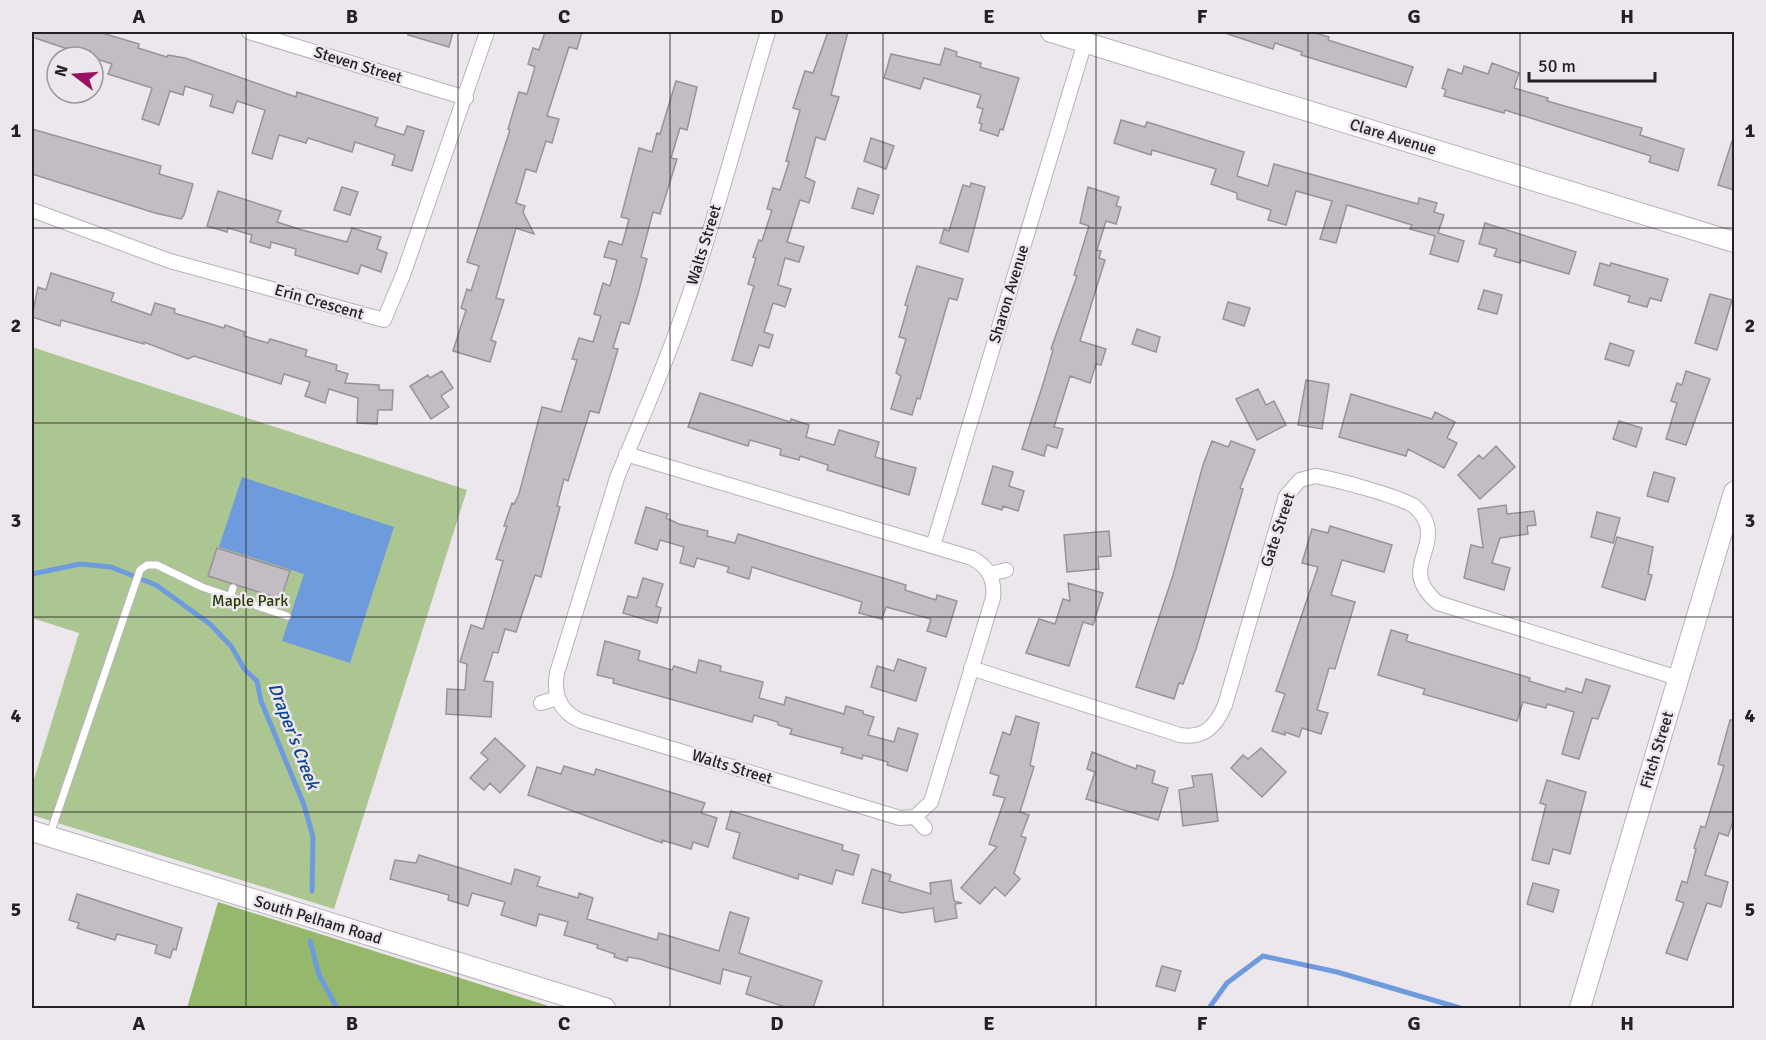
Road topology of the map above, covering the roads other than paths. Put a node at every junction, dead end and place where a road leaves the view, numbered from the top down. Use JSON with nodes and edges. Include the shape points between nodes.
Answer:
{"nodes":[{"id":1,"x":249,"y":32,"type":"edge"},
{"id":2,"x":487,"y":32,"type":"edge"},
{"id":3,"x":768,"y":32,"type":"edge"},
{"id":4,"x":1051,"y":32,"type":"edge"},
{"id":5,"x":1085,"y":42,"type":"junction"},
{"id":6,"x":466,"y":99,"type":"junction"},
{"id":7,"x":32,"y":210,"type":"edge"},
{"id":8,"x":1734,"y":242,"type":"edge"},
{"id":9,"x":626,"y":454,"type":"junction"},
{"id":10,"x":1734,"y":492,"type":"edge"},
{"id":11,"x":1436,"y":510,"type":"dead end"},
{"id":12,"x":1422,"y":516,"type":"junction"},
{"id":13,"x":933,"y":546,"type":"junction"},
{"id":14,"x":1006,"y":570,"type":"dead end"},
{"id":15,"x":990,"y":574,"type":"junction"},
{"id":16,"x":233,"y":588,"type":"dead end"},
{"id":17,"x":230,"y":597,"type":"junction"},
{"id":18,"x":265,"y":598,"type":"dead end"},
{"id":19,"x":262,"y":608,"type":"junction"},
{"id":20,"x":286,"y":616,"type":"dead end"},
{"id":21,"x":971,"y":668,"type":"junction"},
{"id":22,"x":1678,"y":678,"type":"junction"},
{"id":23,"x":558,"y":698,"type":"junction"},
{"id":24,"x":541,"y":703,"type":"dead end"},
{"id":25,"x":915,"y":817,"type":"junction"},
{"id":26,"x":925,"y":828,"type":"dead end"},
{"id":27,"x":37,"y":835,"type":"edge"},
{"id":28,"x":605,"y":1008,"type":"edge"},
{"id":29,"x":1580,"y":1008,"type":"edge"}],
"edges":[{"from":1,"to":6,"type":"street","name":"Steven Street"},
{"from":2,"to":6,"type":"street","name":"Erin Crescent"},
{"from":3,"to":9,"type":"street","name":"Walts Street","via":[[690,293]]},
{"from":4,"to":5,"type":"street","name":"Clare Avenue"},
{"from":5,"to":8,"type":"street","name":"Clare Avenue"},
{"from":5,"to":13,"type":"street","name":"Sharon Avenue"},
{"from":6,"to":7,"type":"street","name":"Erin Crescent","via":[[404,275],[384,320],[170,261]]},
{"from":9,"to":13,"type":"street"},
{"from":9,"to":23,"type":"street","name":"Walts Street","via":[[557,673]]},
{"from":10,"to":22,"type":"street","name":"Fitch Street"},
{"from":11,"to":12,"type":"street"},
{"from":12,"to":21,"type":"street","name":"Gate Street","via":[[1406,503],[1323,477],[1297,475],[1286,496],[1225,705],[1218,721],[1205,732],[1180,735]]},
{"from":12,"to":22,"type":"street","via":[[1428,535],[1420,560],[1421,579],[1438,603]]},
{"from":13,"to":15,"type":"street","via":[[972,558]]},
{"from":14,"to":15,"type":"street"},
{"from":15,"to":21,"type":"street","via":[[993,598]]},
{"from":16,"to":17,"type":"lane"},
{"from":17,"to":19,"type":"lane"},
{"from":17,"to":27,"type":"lane","via":[[157,565],[140,570]]},
{"from":18,"to":19,"type":"lane"},
{"from":19,"to":20,"type":"lane"},
{"from":21,"to":25,"type":"street","via":[[931,802]]},
{"from":22,"to":29,"type":"street","name":"Fitch Street"},
{"from":23,"to":24,"type":"street"},
{"from":23,"to":25,"type":"street","name":"Walts Street","via":[[566,711],[581,721],[900,818]]},
{"from":25,"to":26,"type":"street"},
{"from":27,"to":28,"type":"street","name":"South Pelham Road"}]}
